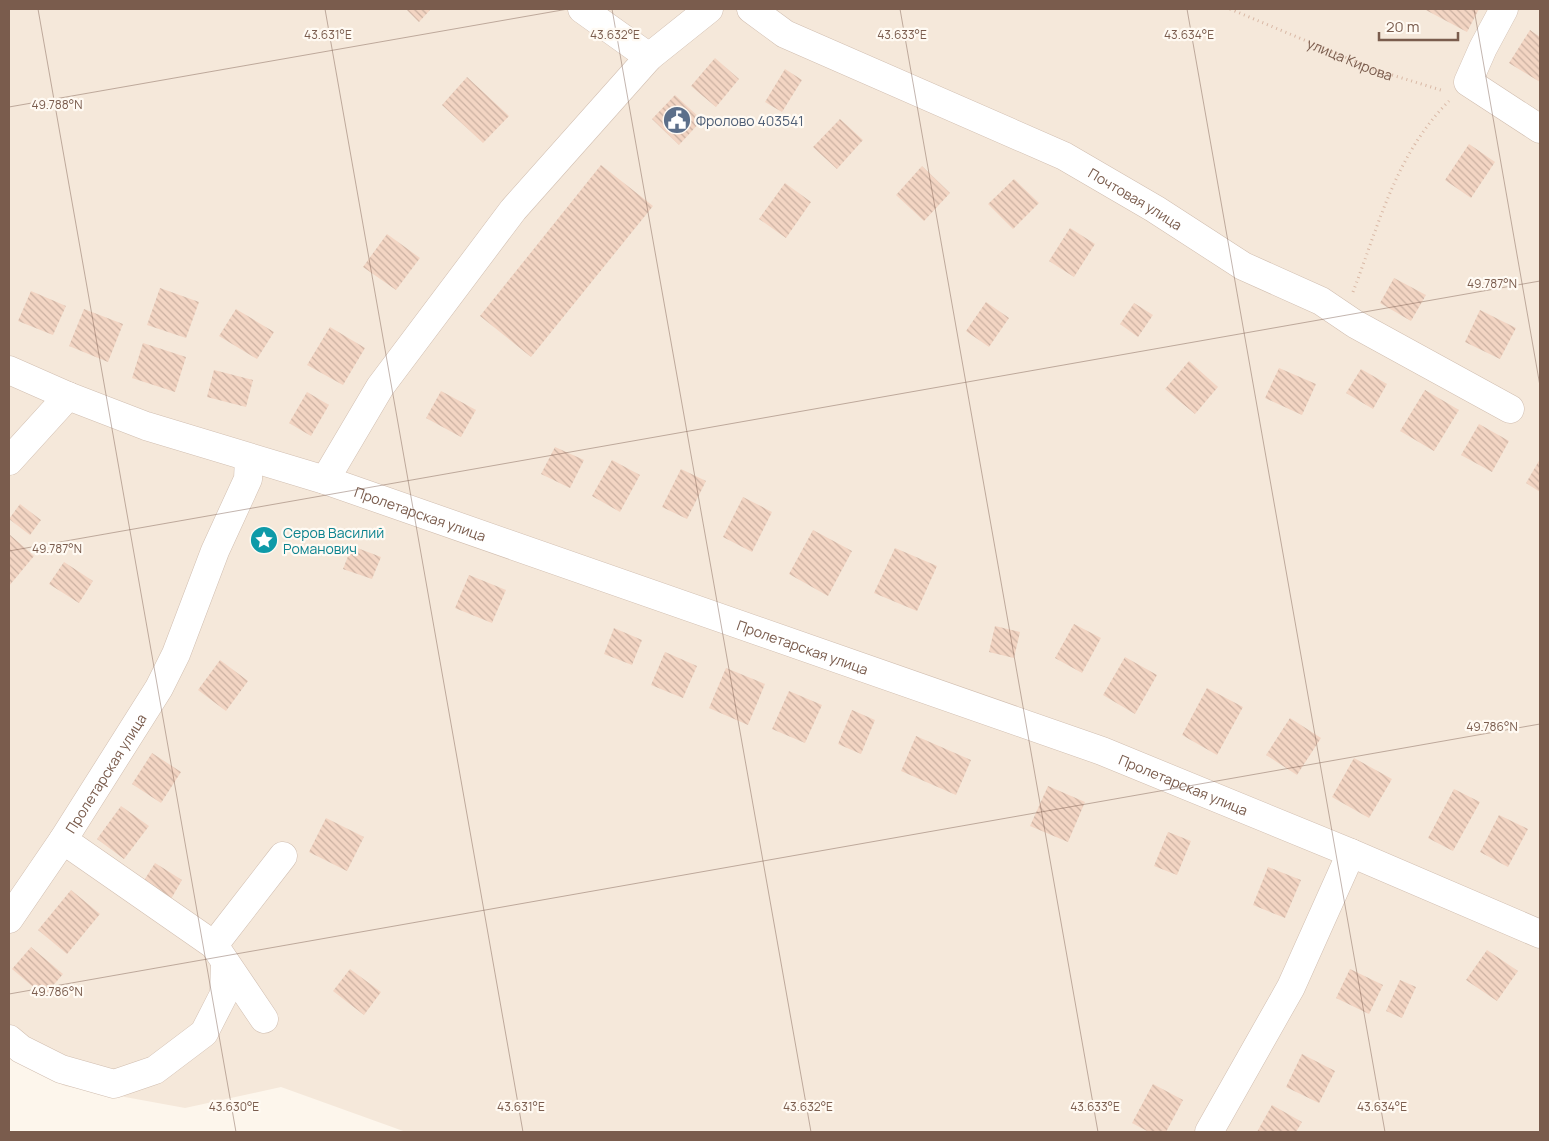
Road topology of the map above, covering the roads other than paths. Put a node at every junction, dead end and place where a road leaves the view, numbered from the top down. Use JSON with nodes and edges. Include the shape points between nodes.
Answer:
{"nodes":[{"id":1,"x":582,"y":9,"type":"edge"},
{"id":2,"x":709,"y":9,"type":"edge"},
{"id":3,"x":751,"y":9,"type":"edge"},
{"id":4,"x":1504,"y":9,"type":"edge"},
{"id":5,"x":650,"y":57,"type":"junction"},
{"id":6,"x":1540,"y":129,"type":"edge"},
{"id":7,"x":9,"y":370,"type":"edge"},
{"id":8,"x":68,"y":396,"type":"junction"},
{"id":9,"x":1510,"y":409,"type":"dead end"},
{"id":10,"x":249,"y":458,"type":"junction"},
{"id":11,"x":9,"y":461,"type":"edge"},
{"id":12,"x":325,"y":480,"type":"junction"},
{"id":13,"x":63,"y":840,"type":"junction"},
{"id":14,"x":1351,"y":853,"type":"junction"},
{"id":15,"x":283,"y":856,"type":"dead end"},
{"id":16,"x":9,"y":919,"type":"edge"},
{"id":17,"x":1540,"y":934,"type":"edge"},
{"id":18,"x":219,"y":954,"type":"junction"},
{"id":19,"x":264,"y":1019,"type":"dead end"},
{"id":20,"x":9,"y":1039,"type":"edge"},
{"id":21,"x":1208,"y":1132,"type":"edge"}],
"edges":[{"from":1,"to":5,"type":"street"},
{"from":2,"to":5,"type":"street"},
{"from":3,"to":9,"type":"street","name":"Почтовая улица","via":[[785,34],[1064,156],[1244,266],[1321,301],[1355,324]]},
{"from":4,"to":6,"type":"street","via":[[1461,88]]},
{"from":5,"to":12,"type":"street","via":[[507,218],[380,387]]},
{"from":7,"to":8,"type":"street","name":"Пролетарская улица"},
{"from":8,"to":10,"type":"street","name":"Пролетарская улица","via":[[146,426]]},
{"from":8,"to":11,"type":"street"},
{"from":10,"to":12,"type":"street","name":"Пролетарская улица"},
{"from":10,"to":13,"type":"street","name":"Пролетарская улица","via":[[248,479],[215,551],[176,654],[138,722]]},
{"from":12,"to":14,"type":"street","name":"Пролетарская улица","via":[[1102,751]]},
{"from":13,"to":16,"type":"street","name":"Пролетарская улица"},
{"from":13,"to":18,"type":"street","name":"Пролетарская улица"},
{"from":14,"to":17,"type":"street","name":"Пролетарская улица"},
{"from":14,"to":21,"type":"street","via":[[1291,987]]},
{"from":15,"to":18,"type":"street"},
{"from":18,"to":19,"type":"street","name":"Пролетарская улица"},
{"from":18,"to":20,"type":"street","via":[[224,994],[204,1033],[155,1070],[114,1084],[61,1069],[21,1049]]}]}
